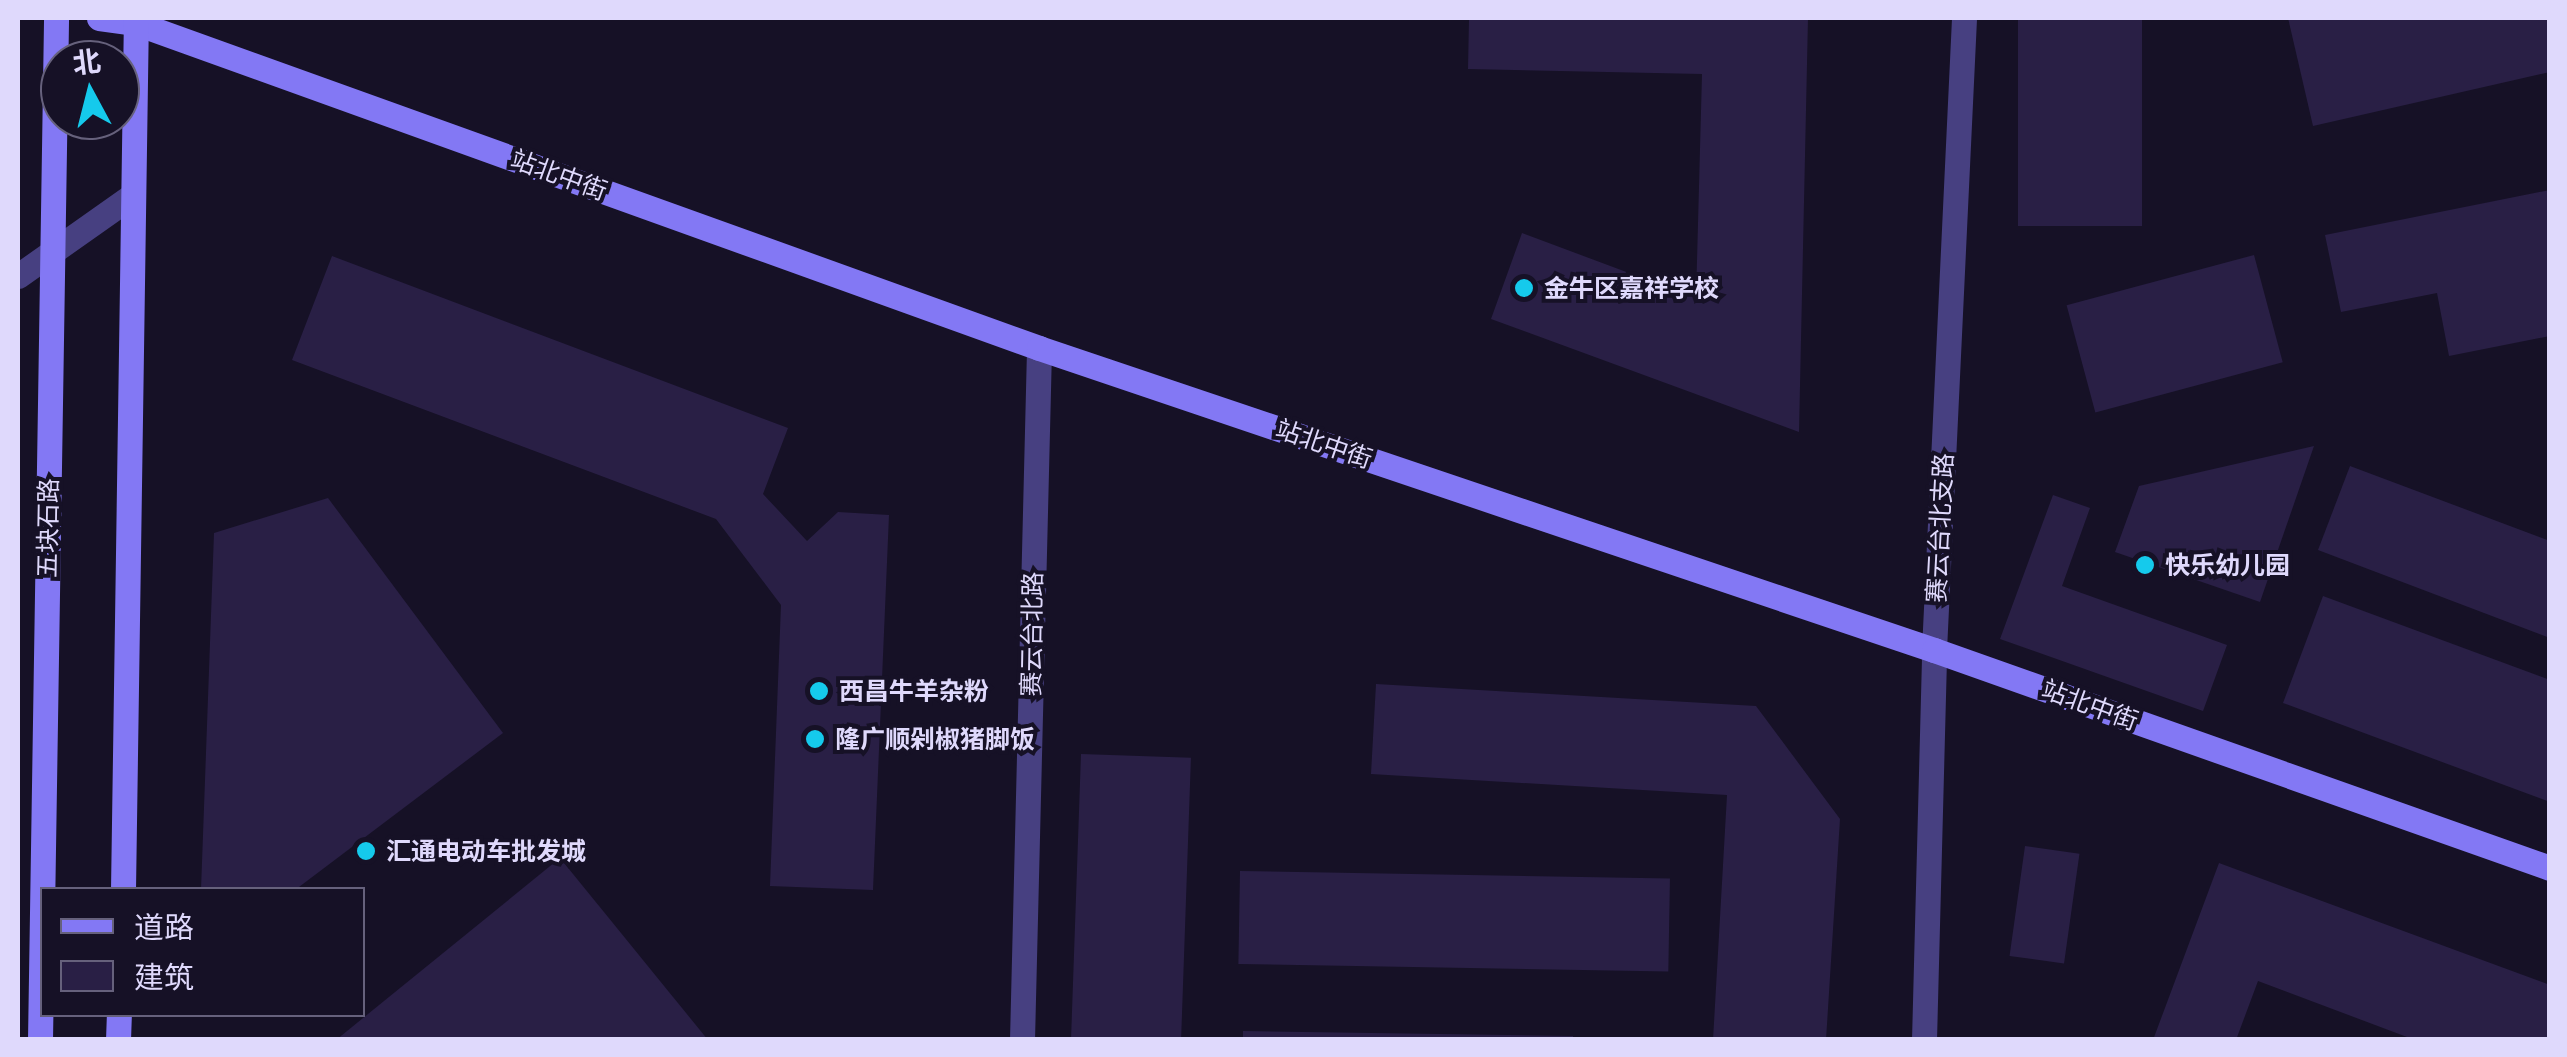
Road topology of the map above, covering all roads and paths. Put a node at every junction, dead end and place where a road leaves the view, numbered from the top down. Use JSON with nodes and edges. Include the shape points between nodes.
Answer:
{"nodes":[{"id":1,"x":56,"y":18,"type":"edge"},
{"id":2,"x":99,"y":18,"type":"edge"},
{"id":3,"x":1964,"y":18,"type":"edge"},
{"id":4,"x":136,"y":20,"type":"edge"},
{"id":5,"x":130,"y":197,"type":"junction"},
{"id":6,"x":52,"y":251,"type":"junction"},
{"id":7,"x":18,"y":276,"type":"edge"},
{"id":8,"x":1039,"y":348,"type":"junction"},
{"id":9,"x":1934,"y":650,"type":"junction"},
{"id":10,"x":2550,"y":868,"type":"edge"},
{"id":11,"x":42,"y":887,"type":"edge"},
{"id":12,"x":123,"y":887,"type":"edge"},
{"id":13,"x":1022,"y":1040,"type":"edge"},
{"id":14,"x":1924,"y":1040,"type":"edge"}],
"edges":[{"from":1,"to":6,"type":"street","name":"五块石路"},
{"from":2,"to":4,"type":"street","name":"站北中街"},
{"from":3,"to":9,"type":"street","name":"赛云台北支路"},
{"from":4,"to":5,"type":"street"},
{"from":4,"to":8,"type":"street","name":"站北中街"},
{"from":5,"to":6,"type":"street"},
{"from":5,"to":12,"type":"street","via":[[131,631]]},
{"from":6,"to":7,"type":"street"},
{"from":6,"to":11,"type":"street","name":"五块石路"},
{"from":8,"to":9,"type":"street","name":"站北中街"},
{"from":8,"to":13,"type":"street","name":"赛云台北路"},
{"from":9,"to":10,"type":"street","name":"站北中街"},
{"from":9,"to":14,"type":"street","name":"赛云台北支路"}]}
